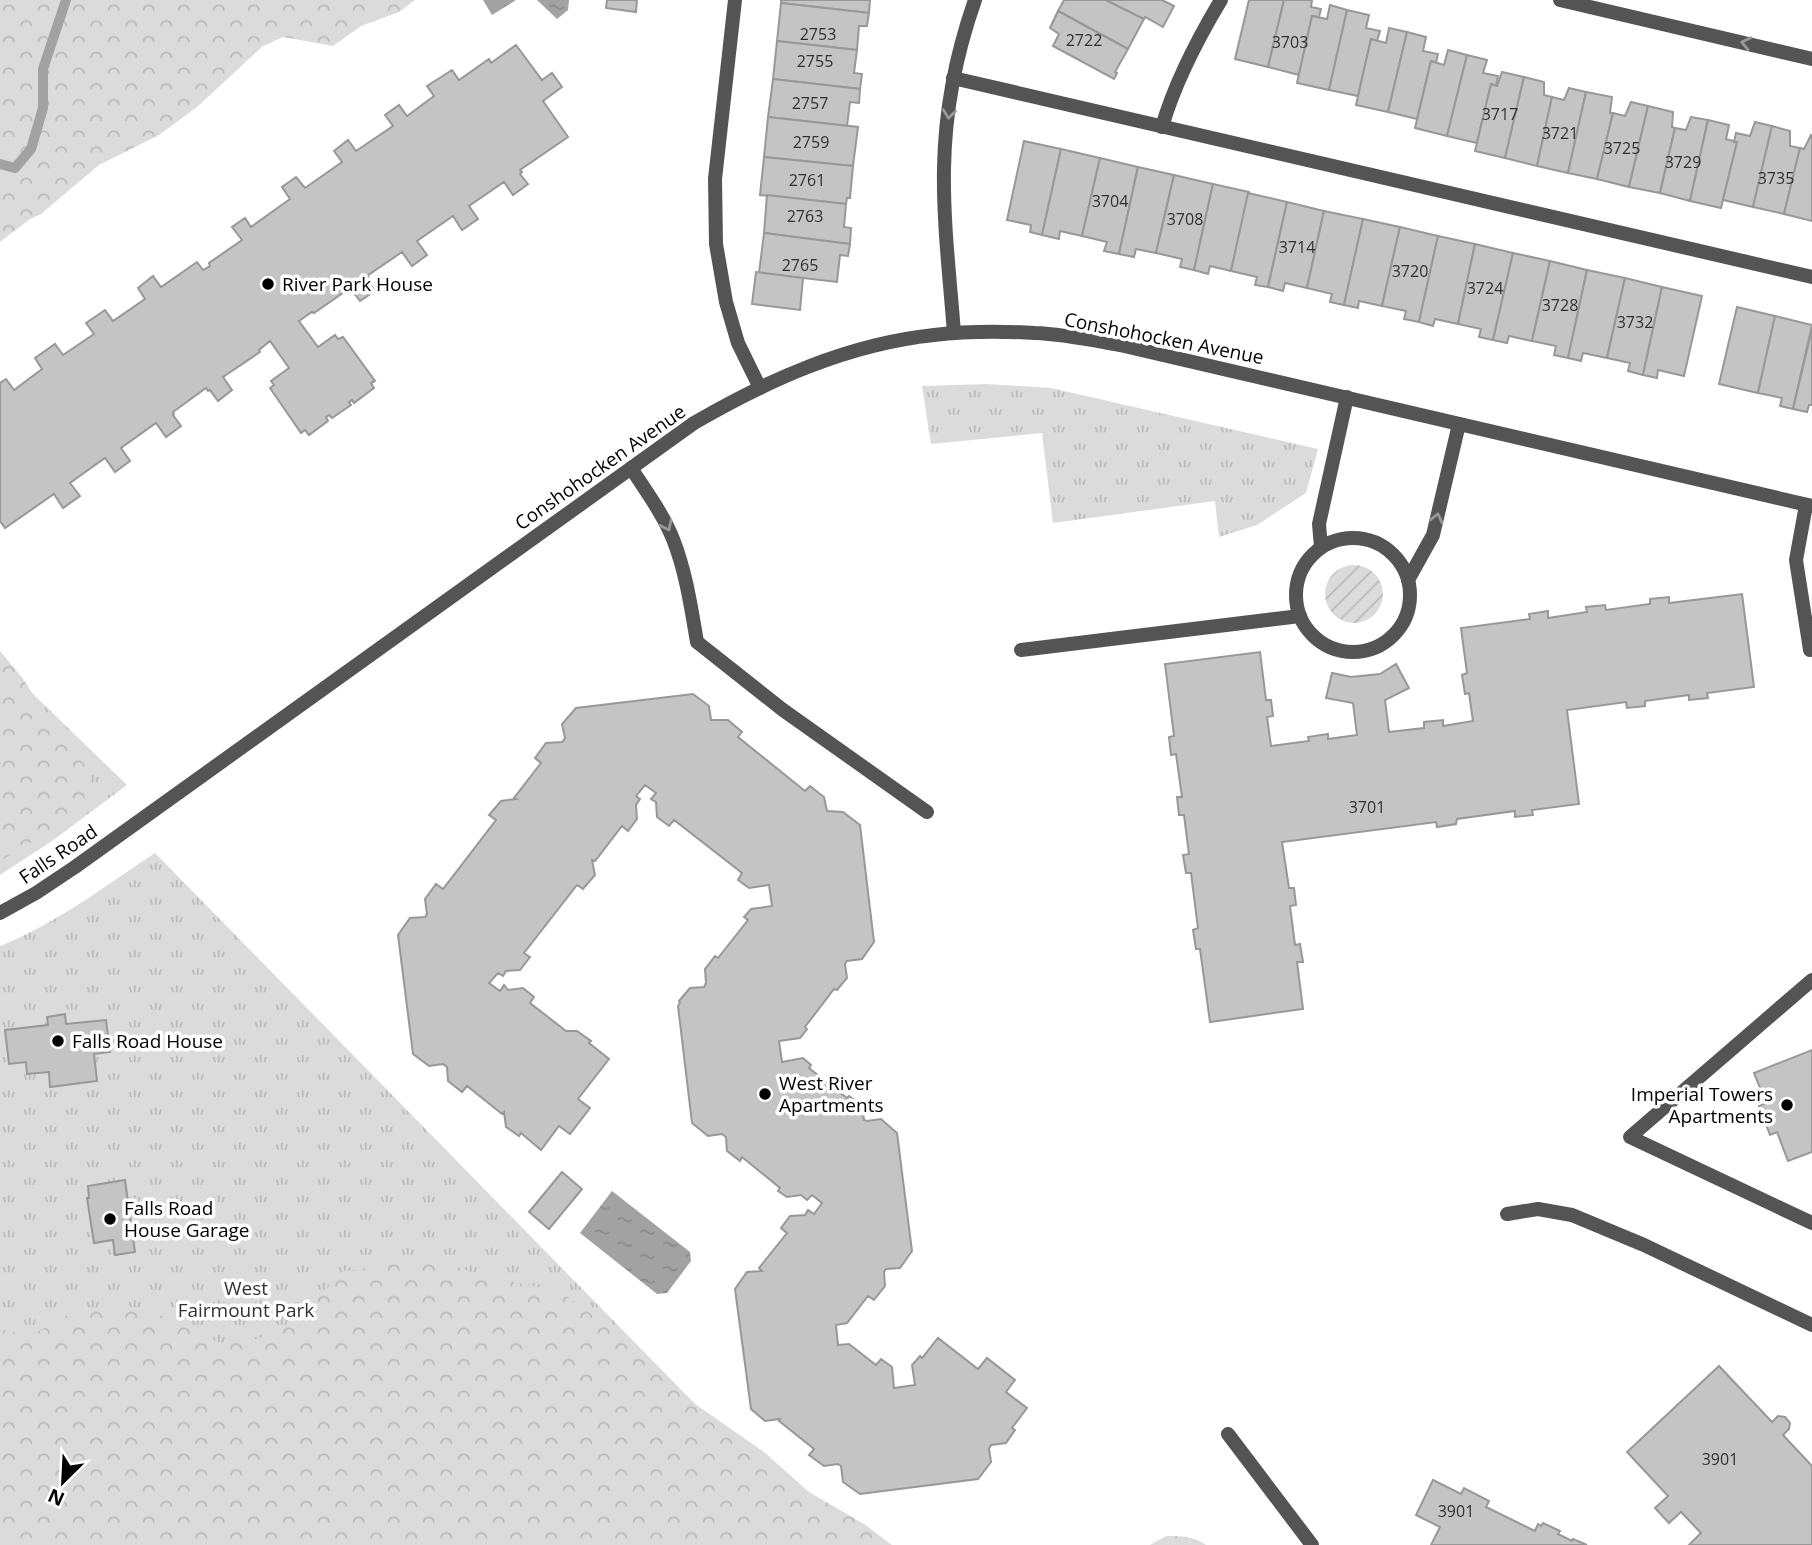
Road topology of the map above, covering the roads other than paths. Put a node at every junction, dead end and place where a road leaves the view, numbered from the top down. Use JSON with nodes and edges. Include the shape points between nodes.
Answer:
{"nodes":[{"id":1,"x":735,"y":0,"type":"edge"},
{"id":2,"x":975,"y":0,"type":"edge"},
{"id":3,"x":1221,"y":0,"type":"edge"},
{"id":4,"x":1560,"y":0,"type":"edge"},
{"id":5,"x":1812,"y":59,"type":"edge"},
{"id":6,"x":953,"y":78,"type":"junction"},
{"id":7,"x":1162,"y":127,"type":"junction"},
{"id":8,"x":1812,"y":277,"type":"edge"},
{"id":9,"x":954,"y":333,"type":"junction"},
{"id":10,"x":760,"y":388,"type":"junction"},
{"id":11,"x":1347,"y":397,"type":"junction"},
{"id":12,"x":1459,"y":424,"type":"junction"},
{"id":13,"x":631,"y":468,"type":"junction"},
{"id":14,"x":1809,"y":505,"type":"edge"},
{"id":15,"x":1321,"y":547,"type":"junction"},
{"id":16,"x":1408,"y":580,"type":"junction"},
{"id":17,"x":1300,"y":616,"type":"junction"},
{"id":18,"x":1812,"y":645,"type":"edge"},
{"id":19,"x":1021,"y":650,"type":"dead end"},
{"id":20,"x":927,"y":811,"type":"dead end"},
{"id":21,"x":136,"y":824,"type":"joint"},
{"id":22,"x":0,"y":913,"type":"edge"},
{"id":23,"x":1812,"y":981,"type":"edge"},
{"id":24,"x":1507,"y":1214,"type":"dead end"},
{"id":25,"x":1812,"y":1223,"type":"edge"},
{"id":26,"x":1812,"y":1325,"type":"edge"},
{"id":27,"x":1228,"y":1434,"type":"dead end"},
{"id":28,"x":1312,"y":1545,"type":"edge"}],
"edges":[{"from":1,"to":10,"type":"street","via":[[715,179],[716,244],[738,343]]},
{"from":2,"to":6,"type":"street"},
{"from":3,"to":7,"type":"street","via":[[1170,100]]},
{"from":5,"to":4,"type":"street","one_way":true},
{"from":6,"to":7,"type":"street"},
{"from":6,"to":9,"type":"street","one_way":true,"via":[[944,168]]},
{"from":7,"to":8,"type":"street"},
{"from":9,"to":10,"type":"street","name":"Conshohocken Avenue","via":[[861,349]]},
{"from":9,"to":11,"type":"street","name":"Conshohocken Avenue","via":[[1038,333],[1120,345]]},
{"from":10,"to":13,"type":"street","name":"Conshohocken Avenue","via":[[694,423]]},
{"from":11,"to":12,"type":"street","name":"Conshohocken Avenue"},
{"from":11,"to":15,"type":"street","via":[[1319,524]]},
{"from":12,"to":14,"type":"street","name":"Conshohocken Avenue"},
{"from":16,"to":12,"type":"street","one_way":true,"via":[[1433,535]]},
{"from":13,"to":20,"type":"street","one_way":true,"via":[[673,538],[697,642],[783,710]]},
{"from":13,"to":21,"type":"street","name":"Conshohocken Avenue"},
{"from":14,"to":18,"type":"street","via":[[1796,560],[1810,650]]},
{"from":15,"to":16,"type":"street","via":[[1339,539],[1377,543],[1393,553]]},
{"from":15,"to":17,"type":"street","via":[[1298,578]]},
{"from":16,"to":17,"type":"street","via":[[1410,605],[1404,622],[1393,636],[1360,652],[1324,644]]},
{"from":17,"to":19,"type":"street"},
{"from":21,"to":22,"type":"street","name":"Falls Road"},
{"from":23,"to":25,"type":"street","via":[[1630,1137]]},
{"from":24,"to":26,"type":"street","via":[[1538,1209],[1572,1215]]},
{"from":27,"to":28,"type":"street"}]}
